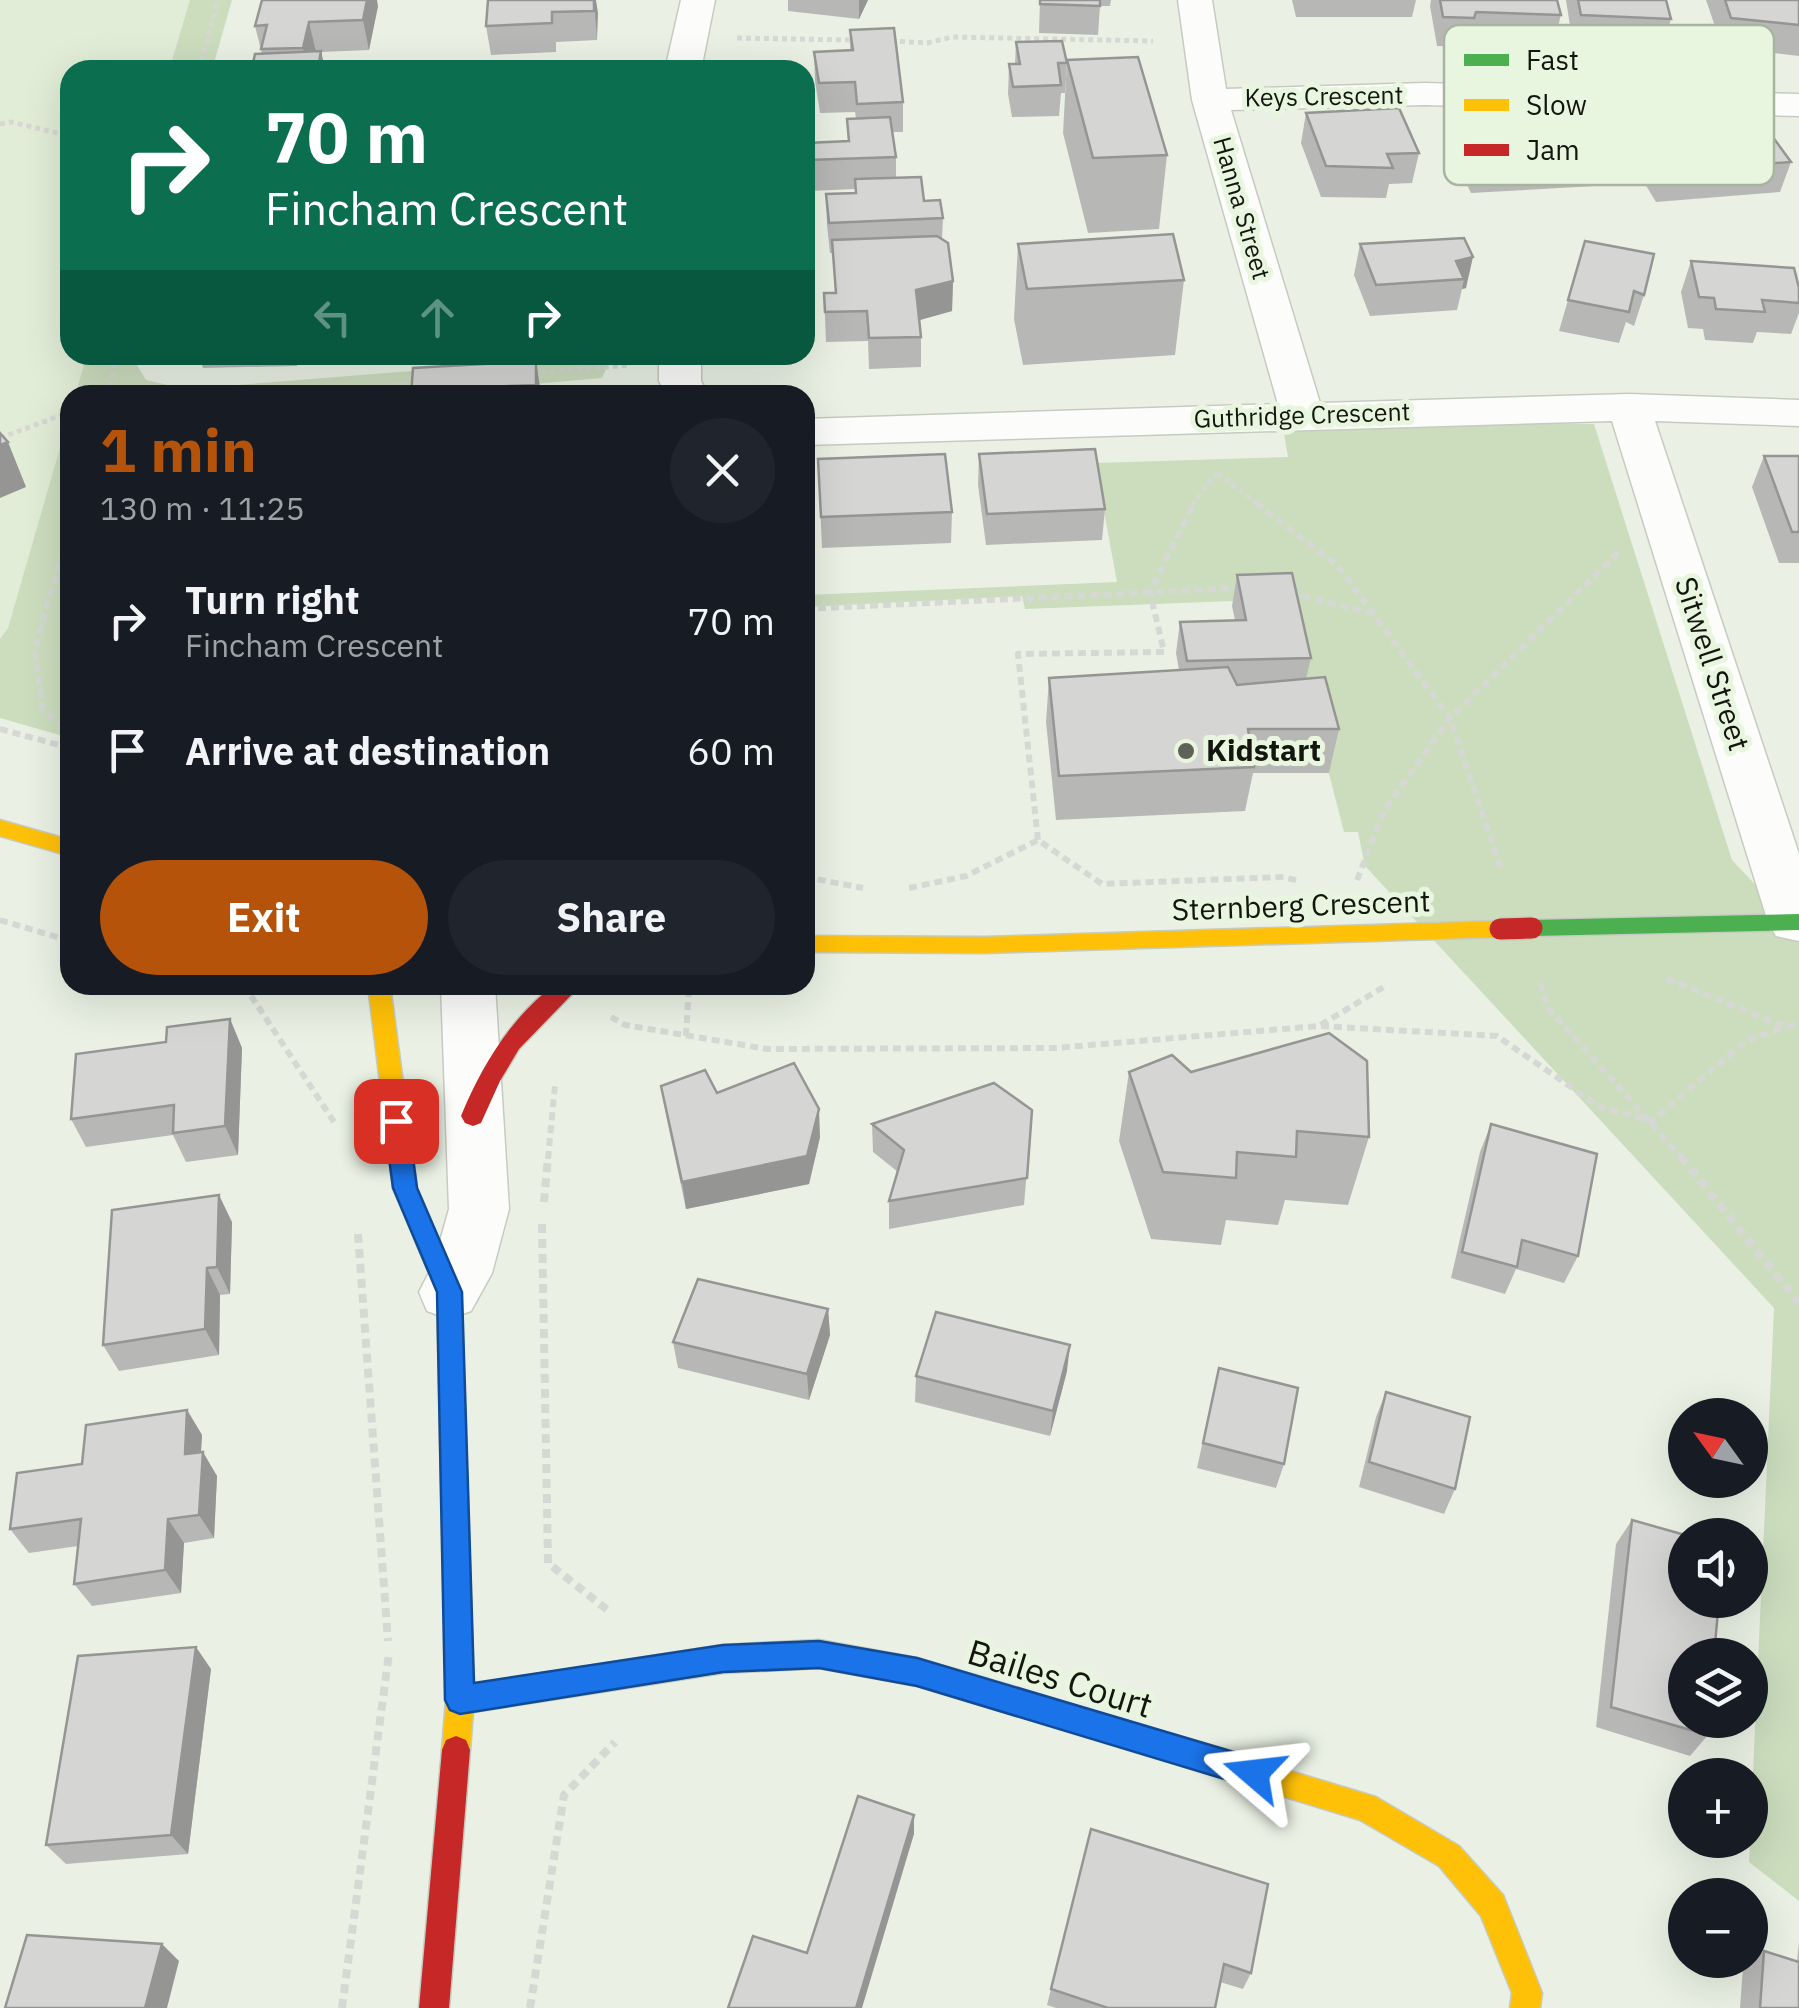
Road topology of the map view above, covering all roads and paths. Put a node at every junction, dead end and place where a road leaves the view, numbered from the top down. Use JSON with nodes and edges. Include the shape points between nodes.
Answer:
{"nodes":[{"id":1,"x":218,"y":0,"type":"edge"},
{"id":2,"x":698,"y":0,"type":"edge"},
{"id":3,"x":1195,"y":0,"type":"edge"},
{"id":4,"x":868,"y":39,"type":"edge"},
{"id":5,"x":888,"y":40,"type":"edge"},
{"id":6,"x":1199,"y":42,"type":"junction"},
{"id":7,"x":686,"y":53,"type":"edge"},
{"id":8,"x":201,"y":60,"type":"edge"},
{"id":9,"x":1444,"y":95,"type":"edge"},
{"id":10,"x":1210,"y":100,"type":"junction"},
{"id":11,"x":1774,"y":104,"type":"edge"},
{"id":12,"x":1799,"y":105,"type":"edge"},
{"id":13,"x":0,"y":124,"type":"edge"},
{"id":14,"x":60,"y":134,"type":"edge"},
{"id":15,"x":682,"y":370,"type":"edge"},
{"id":16,"x":531,"y":374,"type":"edge"},
{"id":17,"x":433,"y":382,"type":"edge"},
{"id":18,"x":397,"y":385,"type":"edge"},
{"id":19,"x":1630,"y":406,"type":"junction"},
{"id":20,"x":1302,"y":414,"type":"junction"},
{"id":21,"x":1799,"y":414,"type":"edge"},
{"id":22,"x":60,"y":416,"type":"edge"},
{"id":23,"x":815,"y":432,"type":"edge"},
{"id":24,"x":0,"y":438,"type":"edge"},
{"id":25,"x":1232,"y":461,"type":"dead end"},
{"id":26,"x":1676,"y":550,"type":"junction"},
{"id":27,"x":60,"y":561,"type":"edge"},
{"id":28,"x":1247,"y":588,"type":"edge"},
{"id":29,"x":1150,"y":592,"type":"junction"},
{"id":30,"x":1284,"y":592,"type":"edge"},
{"id":31,"x":815,"y":608,"type":"edge"},
{"id":32,"x":1373,"y":614,"type":"dead end"},
{"id":33,"x":60,"y":724,"type":"edge"},
{"id":34,"x":0,"y":729,"type":"edge"},
{"id":35,"x":60,"y":745,"type":"edge"},
{"id":36,"x":0,"y":828,"type":"edge"},
{"id":37,"x":1038,"y":840,"type":"junction"},
{"id":38,"x":60,"y":845,"type":"edge"},
{"id":39,"x":815,"y":879,"type":"edge"},
{"id":40,"x":1301,"y":882,"type":"dead end"},
{"id":41,"x":870,"y":890,"type":"dead end"},
{"id":42,"x":902,"y":890,"type":"dead end"},
{"id":43,"x":1352,"y":896,"type":"dead end"},
{"id":44,"x":0,"y":920,"type":"edge"},
{"id":45,"x":1797,"y":922,"type":"edge"},
{"id":46,"x":60,"y":939,"type":"edge"},
{"id":47,"x":815,"y":944,"type":"edge"},
{"id":48,"x":1652,"y":973,"type":"dead end"},
{"id":49,"x":1400,"y":977,"type":"dead end"},
{"id":50,"x":251,"y":995,"type":"edge"},
{"id":51,"x":380,"y":995,"type":"edge"},
{"id":52,"x":468,"y":995,"type":"edge"},
{"id":53,"x":558,"y":995,"type":"edge"},
{"id":54,"x":579,"y":995,"type":"edge"},
{"id":55,"x":688,"y":995,"type":"edge"},
{"id":56,"x":1799,"y":1023,"type":"edge"},
{"id":57,"x":1320,"y":1026,"type":"junction"},
{"id":58,"x":1786,"y":1027,"type":"junction"},
{"id":59,"x":686,"y":1036,"type":"junction"},
{"id":60,"x":556,"y":1076,"type":"dead end"},
{"id":61,"x":474,"y":1116,"type":"junction"},
{"id":62,"x":342,"y":1135,"type":"dead end"},
{"id":63,"x":357,"y":1228,"type":"dead end"},
{"id":64,"x":449,"y":1292,"type":"junction"},
{"id":65,"x":615,"y":1675,"type":"junction"},
{"id":66,"x":460,"y":1700,"type":"junction"},
{"id":67,"x":342,"y":2008,"type":"edge"},
{"id":68,"x":434,"y":2008,"type":"edge"},
{"id":69,"x":530,"y":2008,"type":"edge"},
{"id":70,"x":1525,"y":2008,"type":"edge"}],
"edges":[{"from":1,"to":8,"type":"path"},
{"from":2,"to":7,"type":"street"},
{"from":3,"to":6,"type":"street","name":"Hanna Street"},
{"from":4,"to":7,"type":"path"},
{"from":5,"to":6,"type":"path"},
{"from":6,"to":10,"type":"street","name":"Hanna Street"},
{"from":9,"to":10,"type":"street","name":"Keys Crescent"},
{"from":10,"to":20,"type":"street","name":"Hanna Street"},
{"from":11,"to":12,"type":"street","name":"Keys Crescent"},
{"from":13,"to":14,"type":"path"},
{"from":15,"to":16,"type":"path"},
{"from":17,"to":18,"type":"path"},
{"from":19,"to":20,"type":"street","name":"Guthridge Crescent"},
{"from":19,"to":21,"type":"street","name":"Guthridge Crescent"},
{"from":19,"to":26,"type":"street","name":"Sitwell Street"},
{"from":20,"to":23,"type":"street","name":"Guthridge Crescent"},
{"from":22,"to":24,"type":"path"},
{"from":25,"to":29,"type":"path","via":[[1184,516]]},
{"from":26,"to":43,"type":"path","via":[[1624,548],[1450,718],[1384,811]]},
{"from":26,"to":45,"type":"street","name":"Sitwell Street"},
{"from":27,"to":33,"type":"path","via":[[35,648],[42,708]]},
{"from":28,"to":29,"type":"path"},
{"from":29,"to":31,"type":"path"},
{"from":29,"to":37,"type":"path","via":[[1164,652],[1018,654]]},
{"from":30,"to":32,"type":"path"},
{"from":34,"to":35,"type":"path"},
{"from":36,"to":38,"type":"street"},
{"from":37,"to":40,"type":"path","via":[[1102,884],[1284,877]]},
{"from":37,"to":42,"type":"path","via":[[966,876]]},
{"from":39,"to":41,"type":"path"},
{"from":44,"to":46,"type":"path"},
{"from":45,"to":47,"type":"street","name":"Sternberg Crescent","bridge":true,"via":[[1092,943]]},
{"from":48,"to":58,"type":"path"},
{"from":49,"to":57,"type":"path"},
{"from":50,"to":62,"type":"path"},
{"from":51,"to":64,"type":"street","via":[[405,1188]]},
{"from":52,"to":61,"type":"street"},
{"from":53,"to":61,"type":"street","via":[[518,1029],[483,1084]]},
{"from":54,"to":59,"type":"path","via":[[624,1025]]},
{"from":55,"to":59,"type":"path"},
{"from":56,"to":58,"type":"path"},
{"from":57,"to":58,"type":"path","via":[[1496,1036],[1600,1107],[1652,1120],[1746,1041]]},
{"from":57,"to":59,"type":"path","via":[[1056,1048],[767,1049]]},
{"from":60,"to":65,"type":"path","via":[[541,1230],[548,1563],[612,1614]]},
{"from":61,"to":64,"type":"street","via":[[479,1210],[462,1273]]},
{"from":63,"to":67,"type":"path","via":[[389,1652]]},
{"from":64,"to":66,"type":"street"},
{"from":65,"to":66,"type":"street","name":"Bailes Court"},
{"from":65,"to":69,"type":"path","via":[[618,1739],[564,1795]]},
{"from":65,"to":70,"type":"street","name":"Bailes Court","via":[[723,1658],[819,1654],[917,1672],[1366,1807],[1449,1856],[1492,1906],[1527,1993]]},
{"from":66,"to":68,"type":"street"}]}
